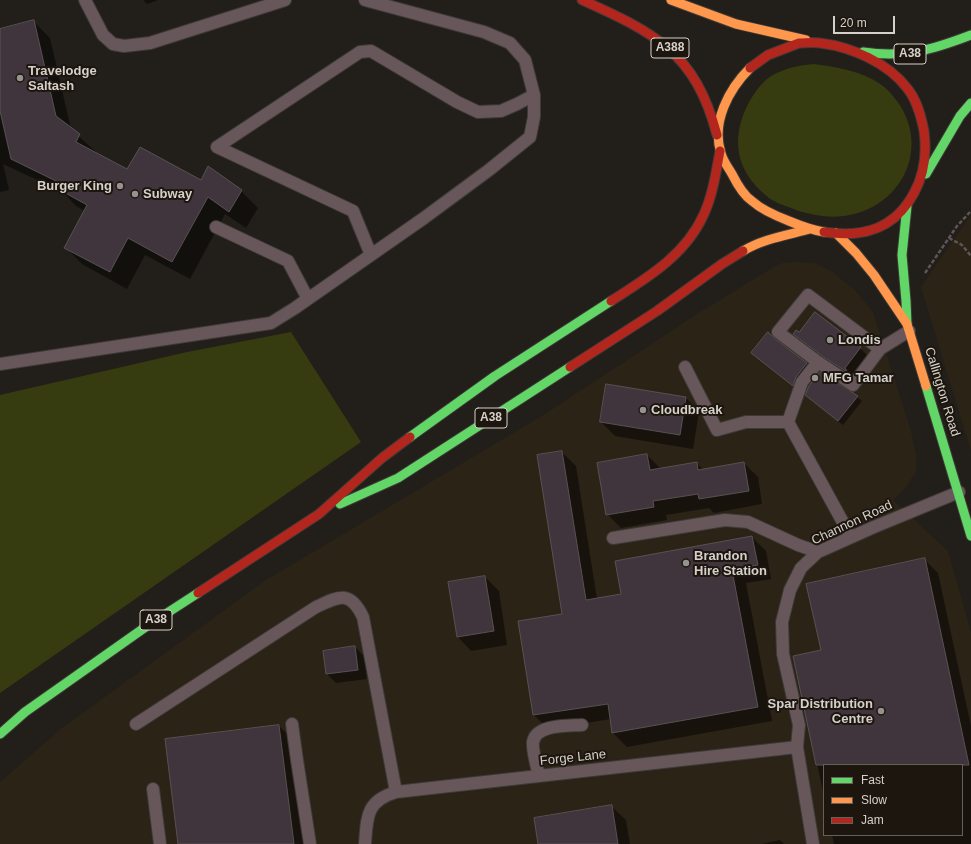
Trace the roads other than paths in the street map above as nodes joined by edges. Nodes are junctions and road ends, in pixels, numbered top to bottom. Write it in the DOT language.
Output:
graph roads {
  1 [pos="85,0"];
  2 [pos="285,0"];
  3 [pos="365,0"];
  4 [pos="582,0"];
  5 [pos="671,0"];
  6 [pos="971,35"];
  7 [pos="821,43"];
  8 [pos="846,49"];
  9 [pos="534,95"];
  10 [pos="971,103"];
  11 [pos="718,136"];
  12 [pos="720,151"];
  13 [pos="920,184"];
  14 [pos="906,206"];
  15 [pos="216,226"];
  16 [pos="810,229"];
  17 [pos="836,233"];
  18 [pos="371,255"];
  19 [pos="308,299"];
  20 [pos="908,328"];
  21 [pos="880,349"];
  22 [pos="818,362"];
  23 [pos="0,364"];
  24 [pos="684,367"];
  25 [pos="788,422"];
  26 [pos="959,492"];
  27 [pos="319,514"];
  28 [pos="971,536"];
  29 [pos="851,537"];
  30 [pos="613,538"];
  31 [pos="818,552"];
  32 [pos="136,724"];
  33 [pos="292,724"];
  34 [pos="582,725"];
  35 [pos="0,734"];
  36 [pos="796,747"];
  37 [pos="539,776"];
  38 [pos="153,789"];
  39 [pos="396,792"];
  40 [pos="160,844"];
  41 [pos="310,844"];
  42 [pos="365,844"];
  43 [pos="813,844"];
  1 -- 2 [label="lane"];
  3 -- 9 [label="lane"];
  4 -- 11 [label="main road, A388"];
  5 -- 7 [label="main road"];
  6 -- 8 [label="main road, A38"];
  7 -- 8 [label="main road"];
  7 -- 11 [label="main road"];
  8 -- 13 [label="main road"];
  9 -- 18 [label="lane"];
  9 -- 18 [label="lane"];
  10 -- 13 [label="main road"];
  11 -- 12 [label="main road"];
  12 -- 16 [label="main road"];
  12 -- 27 [label="main road, A38"];
  13 -- 14 [label="main road"];
  14 -- 17 [label="main road"];
  14 -- 20 [label="main road, Callington Road"];
  15 -- 19 [label="lane"];
  16 -- 17 [label="main road"];
  16 -- 27 [label="main road, A38"];
  17 -- 20 [label="main road, Callington Road"];
  18 -- 19 [label="lane"];
  19 -- 23 [label="lane"];
  20 -- 21 [label="lane"];
  20 -- 26 [label="main road, Callington Road"];
  21 -- 22 [label="lane"];
  21 -- 22 [label="lane"];
  22 -- 25 [label="lane"];
  24 -- 25 [label="lane"];
  25 -- 29 [label="lane"];
  26 -- 28 [label="main road, Callington Road"];
  26 -- 29 [label="lane, Channon Road"];
  27 -- 35 [label="main road, A38"];
  29 -- 31 [label="lane, Channon Road"];
  30 -- 31 [label="lane"];
  31 -- 36 [label="lane, Channon Road"];
  32 -- 39 [label="lane"];
  33 -- 41 [label="lane"];
  34 -- 37 [label="lane"];
  36 -- 37 [label="lane, Forge Lane"];
  36 -- 43 [label="lane, Channon Road"];
  37 -- 39 [label="lane, Forge Lane"];
  38 -- 40 [label="lane"];
  39 -- 42 [label="lane, Forge Lane"];
}
